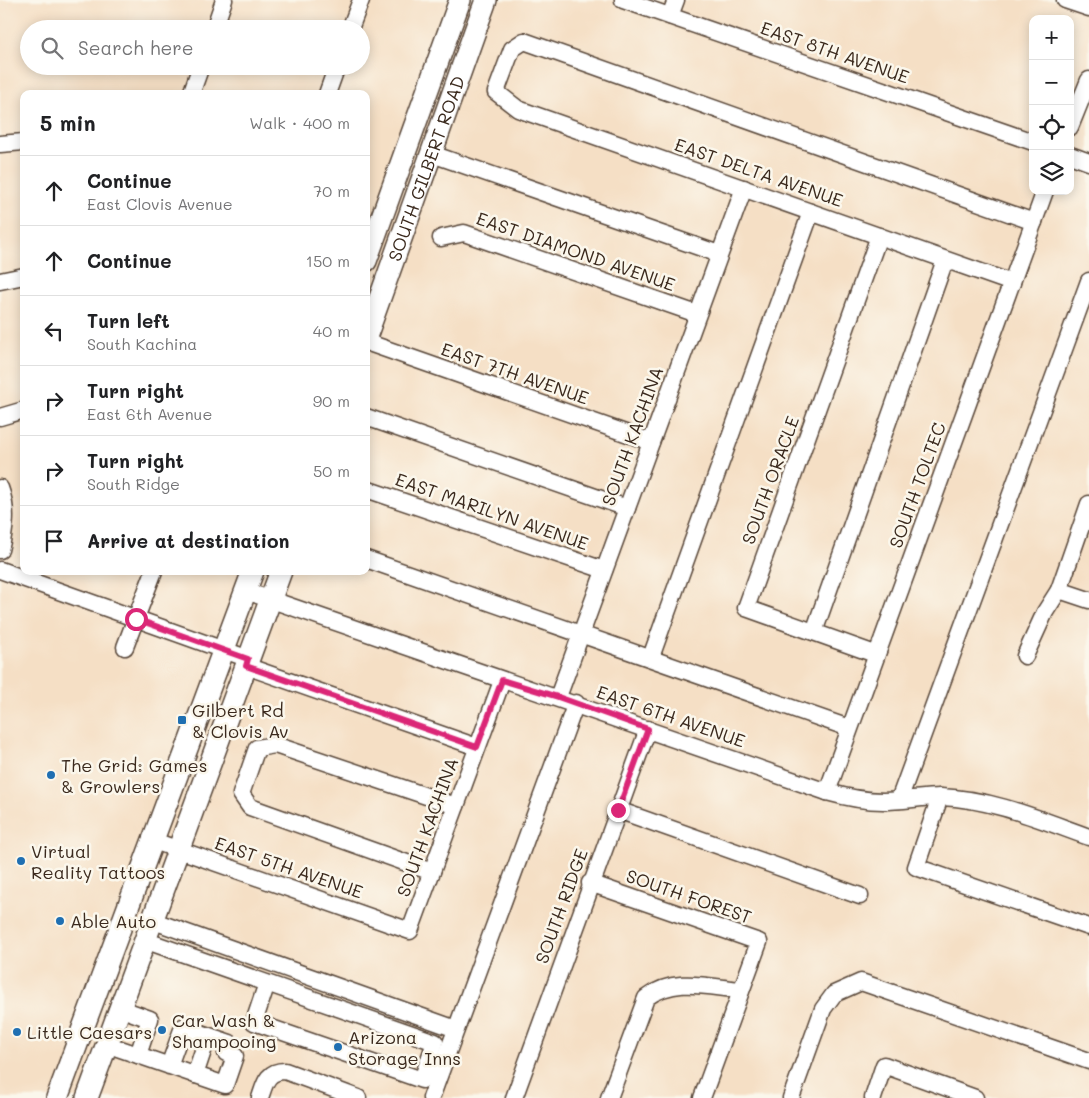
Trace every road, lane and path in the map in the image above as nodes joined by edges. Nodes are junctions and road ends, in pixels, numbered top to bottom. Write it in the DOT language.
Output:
graph roads {
  1 [pos="224,0"];
  2 [pos="361,0"];
  3 [pos="460,0"];
  4 [pos="486,0"];
  5 [pos="623,0"];
  6 [pos="676,0"];
  7 [pos="1065,0"];
  8 [pos="1089,8"];
  9 [pos="670,16"];
  10 [pos="217,20"];
  11 [pos="353,20"];
  12 [pos="197,75"];
  13 [pos="334,75"];
  14 [pos="1089,80"];
  15 [pos="192,90"];
  16 [pos="328,90"];
  17 [pos="1074,117"];
  18 [pos="1029,141"];
  19 [pos="20,142"];
  20 [pos="0,144"];
  21 [pos="432,154"];
  22 [pos="1074,156"];
  23 [pos="1089,162"];
  24 [pos="744,188"];
  25 [pos="1044,195"];
  26 [pos="811,212"];
  27 [pos="1034,222"];
  28 [pos="879,236"];
  29 [pos="441,238"];
  30 [pos="370,251"];
  31 [pos="719,254"];
  32 [pos="945,260"];
  33 [pos="20,277"];
  34 [pos="0,281"];
  35 [pos="1089,281"];
  36 [pos="1012,283"];
  37 [pos="697,314"];
  38 [pos="370,326"];
  39 [pos="370,343"];
  40 [pos="20,411"];
  41 [pos="0,417"];
  42 [pos="370,418"];
  43 [pos="651,442"];
  44 [pos="0,488"];
  45 [pos="370,490"];
  46 [pos="1089,504"];
  47 [pos="627,508"];
  48 [pos="0,550"];
  49 [pos="370,560"];
  50 [pos="0,570"];
  51 [pos="604,570"];
  52 [pos="152,575"];
  53 [pos="279,575"];
  54 [pos="250,581"];
  55 [pos="1060,590"];
  56 [pos="270,599"];
  57 [pos="1089,600"];
  58 [pos="136,619"];
  59 [pos="814,632"];
  60 [pos="581,634"];
  61 [pos="125,647"];
  62 [pos="224,650"];
  63 [pos="876,654"];
  64 [pos="1025,656"];
  65 [pos="651,657"];
  66 [pos="247,662"];
  67 [pos="502,680"];
  68 [pos="558,697"];
  69 [pos="576,703"];
  70 [pos="849,728"];
  71 [pos="648,729"];
  72 [pos="477,747"];
  73 [pos="827,792"];
  74 [pos="940,797"];
  75 [pos="899,800"];
  76 [pos="456,806"];
  77 [pos="618,810"];
  78 [pos="1089,837"];
  79 [pos="154,842"];
  80 [pos="177,849"];
  81 [pos="432,872"];
  82 [pos="590,883"];
  83 [pos="137,884"];
  84 [pos="860,896"];
  85 [pos="1089,927"];
  86 [pos="410,931"];
  87 [pos="145,935"];
  88 [pos="106,966"];
  89 [pos="267,983"];
  90 [pos="741,990"];
  91 [pos="119,1008"];
  92 [pos="456,1029"];
  93 [pos="208,1036"];
  94 [pos="104,1051"];
  95 [pos="138,1055"];
  96 [pos="1089,1061"];
  97 [pos="169,1066"];
  98 [pos="195,1075"];
  99 [pos="57,1098"];
  100 [pos="87,1098"];
  101 [pos="260,1098"];
  102 [pos="358,1098"];
  103 [pos="431,1098"];
  104 [pos="514,1098"];
  105 [pos="609,1098"];
  106 [pos="702,1098"];
  107 [pos="791,1098"];
  108 [pos="873,1098"];
  109 [pos="975,1098"];
  1 -- 10 [label="street"];
  2 -- 11 [label="street"];
  3 -- 30 [label="main road, SOUTH GILBERT ROAD"];
  4 -- 21 [label="main road, SOUTH GILBERT ROAD"];
  5 -- 9 [label="street, EAST 8TH AVENUE"];
  6 -- 9 [label="street"];
  7 -- 8 [label="street"];
  9 -- 18 [label="street, EAST 8TH AVENUE"];
  12 -- 15 [label="street"];
  13 -- 16 [label="street"];
  14 -- 17 [label="street"];
  19 -- 20 [label="street"];
  21 -- 31 [label="street"];
  21 -- 38 [label="main road, SOUTH GILBERT ROAD"];
  22 -- 23 [label="street"];
  24 -- 26 [label="street, EAST DELTA AVENUE"];
  24 -- 27 [label="street, EAST DELTA AVENUE"];
  24 -- 31 [label="street, SOUTH KACHINA"];
  25 -- 27 [label="street, SOUTH TOLTEC"];
  26 -- 28 [label="street, EAST DELTA AVENUE"];
  26 -- 65 [label="street"];
  27 -- 36 [label="street, SOUTH TOLTEC"];
  28 -- 32 [label="street, EAST DELTA AVENUE"];
  28 -- 59 [label="street, SOUTH ORACLE"];
  29 -- 37 [label="street, EAST DIAMOND AVENUE"];
  31 -- 37 [label="street, SOUTH KACHINA"];
  32 -- 36 [label="street, EAST DELTA AVENUE"];
  32 -- 59 [label="street"];
  33 -- 34 [label="street"];
  35 -- 75 [label="street"];
  36 -- 63 [label="street, SOUTH TOLTEC"];
  37 -- 43 [label="street, SOUTH KACHINA"];
  39 -- 43 [label="street, EAST 7TH AVENUE"];
  40 -- 41 [label="street"];
  42 -- 47 [label="street"];
  43 -- 47 [label="street, SOUTH KACHINA"];
  44 -- 48 [label="street"];
  45 -- 51 [label="street, EAST MARILYN AVENUE"];
  46 -- 55 [label="street"];
  47 -- 51 [label="street, SOUTH KACHINA"];
  49 -- 60 [label="street"];
  50 -- 58 [label="street"];
  51 -- 60 [label="street, SOUTH KACHINA"];
  52 -- 58 [label="street"];
  53 -- 56 [label="main road"];
  54 -- 56 [label="street, EAST 6TH AVENUE"];
  54 -- 62 [label="main road"];
  55 -- 57 [label="street"];
  55 -- 64 [label="street"];
  56 -- 66 [label="main road"];
  56 -- 67 [label="street, EAST 6TH AVENUE"];
  58 -- 61 [label="street"];
  58 -- 62 [label="street"];
  59 -- 63 [label="street, SOUTH ORACLE"];
  60 -- 65 [label="street"];
  60 -- 68 [label="street, SOUTH KACHINA"];
  62 -- 66 [label="street"];
  62 -- 79 [label="main road"];
  63 -- 70 [label="street, SOUTH TOLTEC"];
  65 -- 70 [label="street"];
  66 -- 72 [label="street"];
  66 -- 80 [label="main road"];
  67 -- 68 [label="street, EAST 6TH AVENUE"];
  67 -- 72 [label="street, SOUTH KACHINA"];
  68 -- 69 [label="street, EAST 6TH AVENUE"];
  69 -- 71 [label="street, EAST 6TH AVENUE"];
  69 -- 92 [label="street"];
  70 -- 73 [label="street, SOUTH TOLTEC"];
  71 -- 73 [label="street, EAST 6TH AVENUE"];
  71 -- 77 [label="street, SOUTH RIDGE"];
  72 -- 76 [label="street, SOUTH KACHINA"];
  73 -- 75 [label="street, EAST 6TH AVENUE"];
  74 -- 75 [label="street, EAST 6TH AVENUE"];
  74 -- 78 [label="street, EAST 6TH AVENUE"];
  74 -- 85 [label="street"];
  76 -- 81 [label="street, SOUTH KACHINA"];
  76 -- 81 [label="street"];
  77 -- 82 [label="street, SOUTH RIDGE"];
  77 -- 84 [label="street"];
  79 -- 80 [label="street, EAST 5TH AVENUE"];
  79 -- 83 [label="main road"];
  80 -- 86 [label="street, EAST 5TH AVENUE"];
  80 -- 87 [label="main road"];
  81 -- 86 [label="street, SOUTH KACHINA"];
  82 -- 90 [label="street, SOUTH FOREST"];
  82 -- 104 [label="street, SOUTH RIDGE"];
  83 -- 87 [label="main road"];
  83 -- 88 [label="main road"];
  87 -- 89 [label="street"];
  87 -- 91 [label="main road"];
  87 -- 92 [label="street"];
  88 -- 94 [label="main road"];
  88 -- 99 [label="main road"];
  89 -- 89 [label="street"];
  90 -- 105 [label="street"];
  90 -- 106 [label="street, SOUTH FOREST"];
  91 -- 94 [label="main road"];
  91 -- 95 [label="street"];
  92 -- 103 [label="street"];
  93 -- 97 [label="street"];
  93 -- 98 [label="street"];
  93 -- 98 [label="street"];
  94 -- 95 [label="street"];
  94 -- 100 [label="main road"];
  95 -- 97 [label="street"];
  96 -- 107 [label="street"];
  97 -- 98 [label="street"];
  101 -- 102 [label="street"];
  108 -- 109 [label="street"];
}
